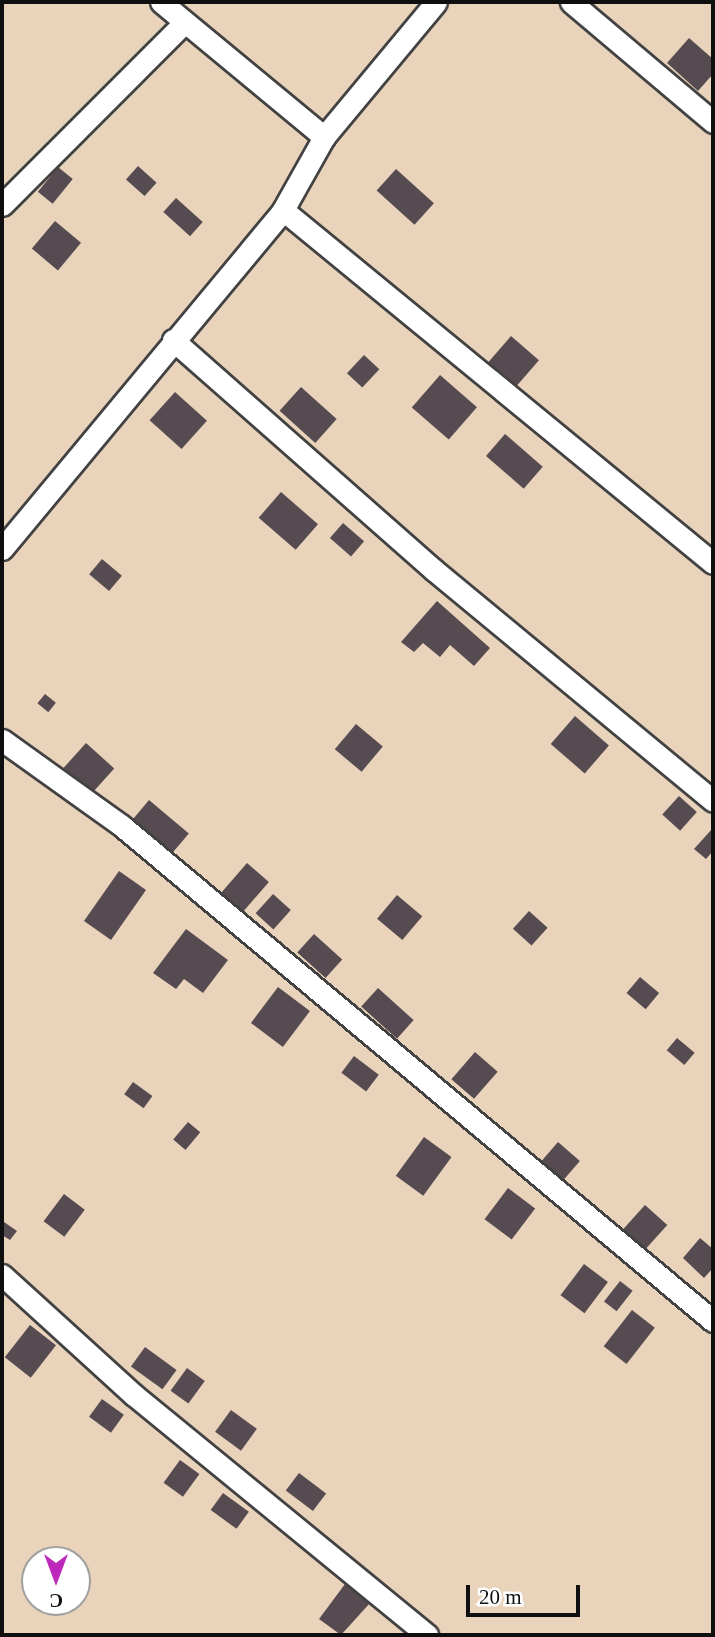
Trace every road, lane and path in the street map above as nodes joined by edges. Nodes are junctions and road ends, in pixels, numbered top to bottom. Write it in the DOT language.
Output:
graph roads {
  1 [pos="161,2"];
  2 [pos="436,2"];
  3 [pos="571,2"];
  4 [pos="182,25"];
  5 [pos="713,122"];
  6 [pos="324,137"];
  7 [pos="2,205"];
  8 [pos="284,210"];
  9 [pos="173,340"];
  10 [pos="2,549"];
  11 [pos="713,563"];
  12 [pos="2,740"];
  13 [pos="713,801"];
  14 [pos="2,1275"];
  15 [pos="713,1321"];
  16 [pos="427,1635"];
  1 -- 4 [label="lane"];
  2 -- 6 [label="lane"];
  3 -- 5 [label="lane"];
  4 -- 6 [label="lane"];
  4 -- 7 [label="lane"];
  6 -- 8 [label="lane"];
  8 -- 9 [label="lane"];
  8 -- 11 [label="lane"];
  9 -- 10 [label="lane"];
  9 -- 13 [label="lane"];
  12 -- 15 [label="lane"];
  14 -- 16 [label="lane"];
}
